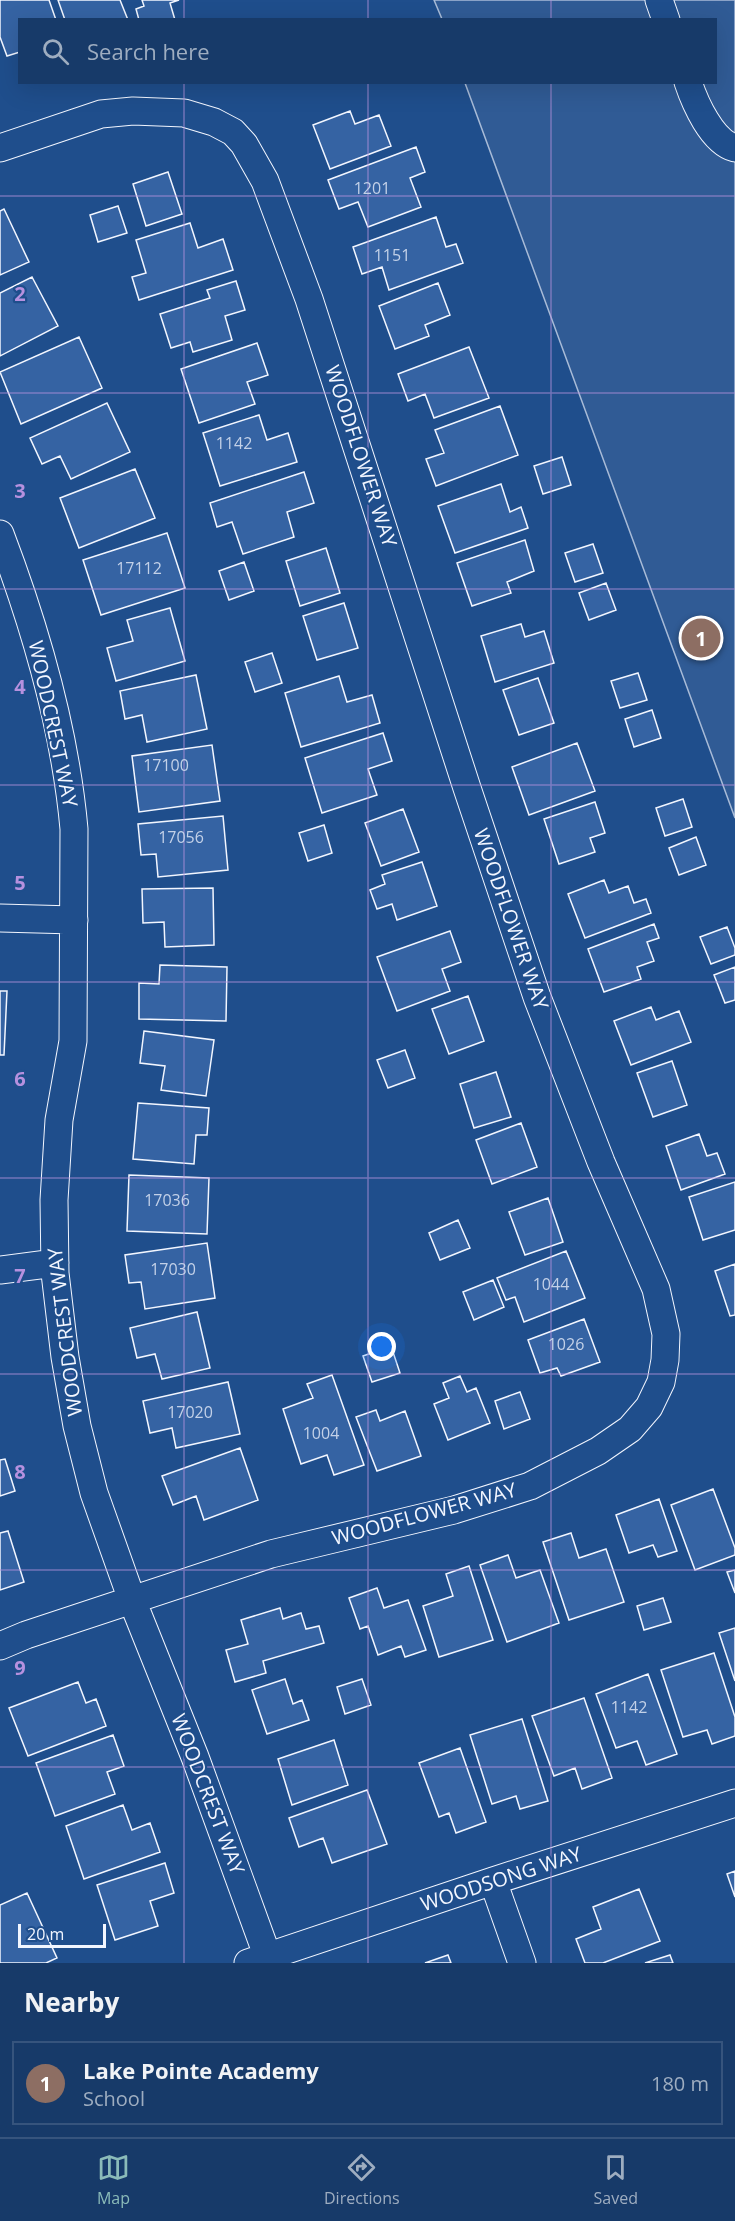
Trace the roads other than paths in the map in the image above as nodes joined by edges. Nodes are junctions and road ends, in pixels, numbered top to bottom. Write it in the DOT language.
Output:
graph roads {
  1 [pos="659,0"];
  2 [pos="665,18"];
  3 [pos="689,84"];
  4 [pos="0,148"];
  5 [pos="735,148"];
  6 [pos="0,534"];
  7 [pos="0,918"];
  8 [pos="74,920"];
  9 [pos="54,1263"];
  10 [pos="0,1270"];
  11 [pos="132,1600"];
  12 [pos="0,1646"];
  13 [pos="735,1803"];
  14 [pos="493,1881"];
  15 [pos="262,1961"];
  16 [pos="522,1963"];
  1 -- 2 [label="street"];
  3 -- 5 [label="street"];
  4 -- 11 [label="street, WOODFLOWER WAY"];
  6 -- 8 [label="street, WOODCREST WAY"];
  7 -- 8 [label="street"];
  8 -- 9 [label="street, WOODCREST WAY"];
  9 -- 10 [label="street"];
  9 -- 11 [label="street, WOODCREST WAY"];
  11 -- 12 [label="street, WOODFLOWER WAY"];
  11 -- 15 [label="street, WOODCREST WAY"];
  13 -- 14 [label="street, WOODSONG WAY"];
  14 -- 15 [label="street, WOODSONG WAY"];
  14 -- 16 [label="street"];
}
